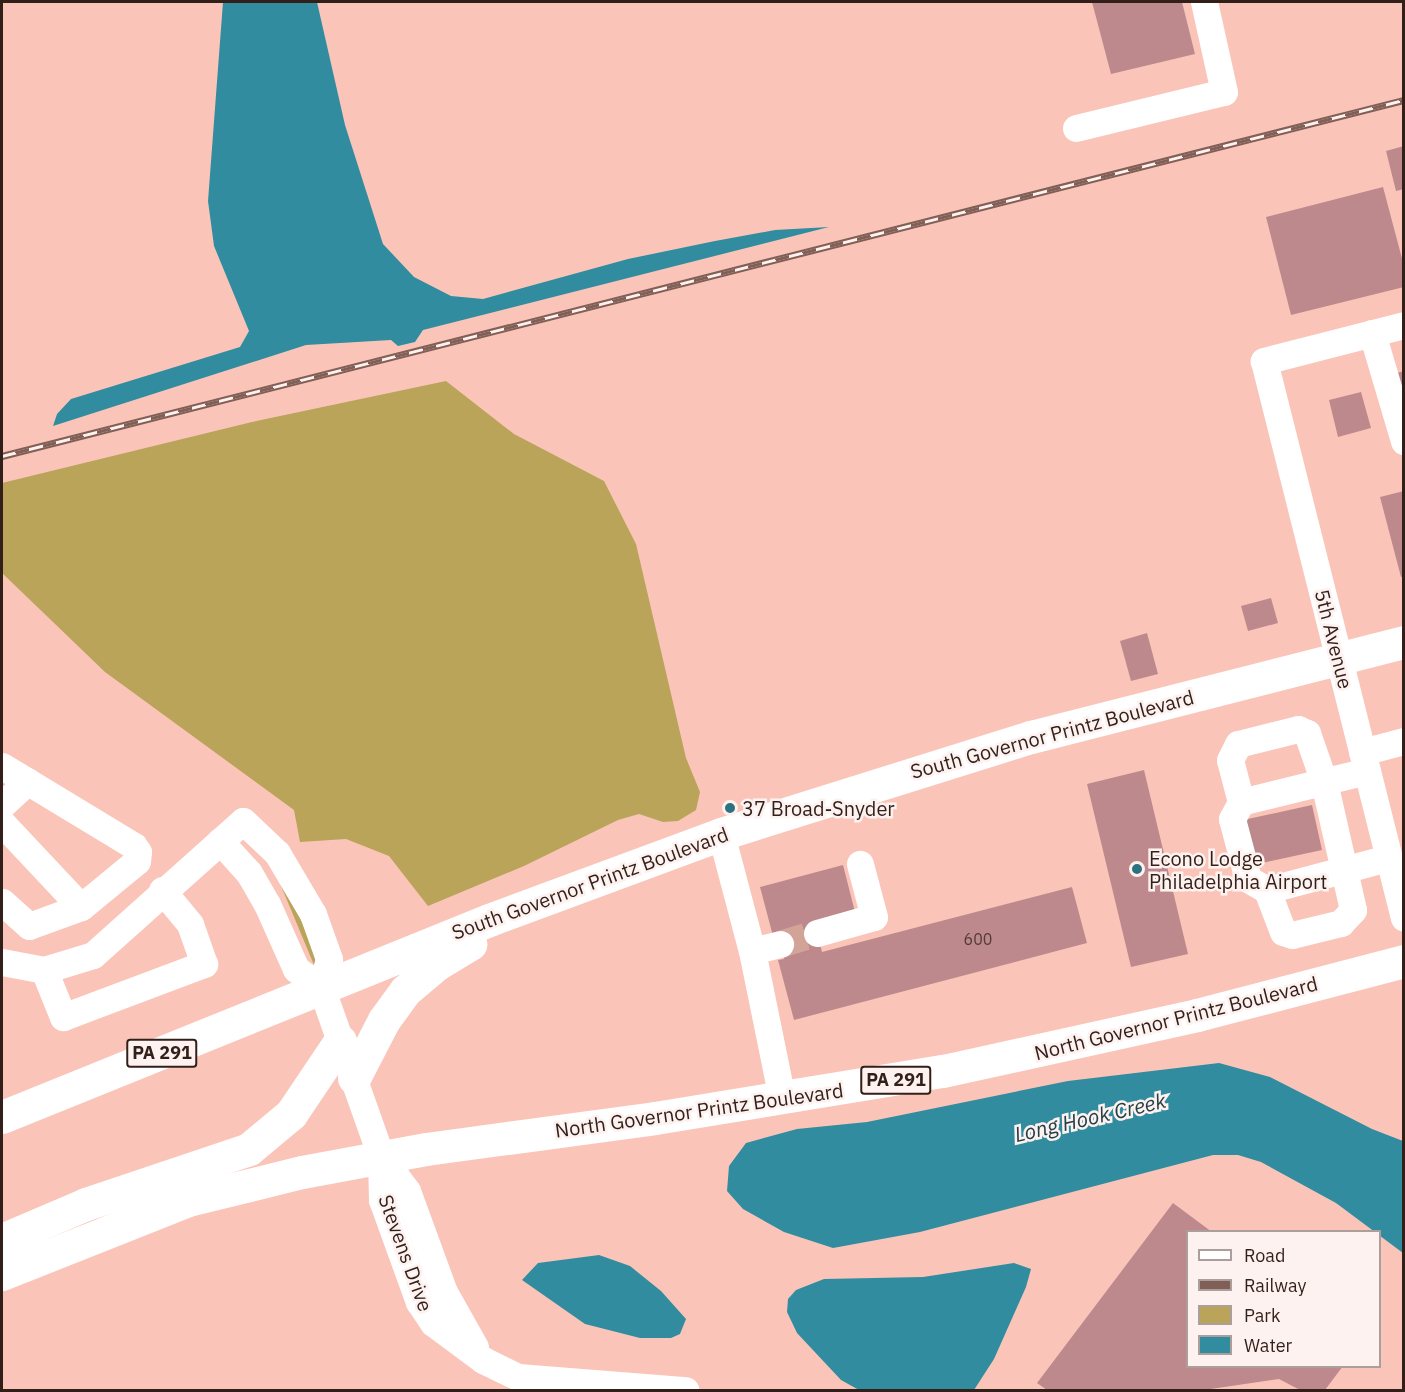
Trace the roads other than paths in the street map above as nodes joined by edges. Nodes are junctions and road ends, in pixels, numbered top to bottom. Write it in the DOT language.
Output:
graph roads {
  1 [pos="1204,2"];
  2 [pos="1076,128"];
  3 [pos="1404,325"];
  4 [pos="1372,333"];
  5 [pos="1404,441"];
  6 [pos="1404,642"];
  7 [pos="1339,659"];
  8 [pos="1404,741"];
  9 [pos="1364,762"];
  10 [pos="2,766"];
  11 [pos="28,781"];
  12 [pos="1324,782"];
  13 [pos="1241,802"];
  14 [pos="2,805"];
  15 [pos="2,823"];
  16 [pos="721,834"];
  17 [pos="220,841"];
  18 [pos="1389,858"];
  19 [pos="860,864"];
  20 [pos="1344,869"];
  21 [pos="162,890"];
  22 [pos="1267,890"];
  23 [pos="546,899"];
  24 [pos="2,902"];
  25 [pos="81,907"];
  26 [pos="1404,918"];
  27 [pos="817,933"];
  28 [pos="780,944"];
  29 [pos="752,951"];
  30 [pos="1404,961"];
  31 [pos="2,962"];
  32 [pos="44,970"];
  33 [pos="321,987"];
  34 [pos="340,1041"];
  35 [pos="354,1078"];
  36 [pos="782,1099"];
  37 [pos="2,1117"];
  38 [pos="381,1156"];
  39 [pos="2,1240"];
  40 [pos="2,1274"];
  41 [pos="572,1387"];
  42 [pos="685,1390"];
  1 -- 2 [label="street"];
  3 -- 4 [label="street"];
  4 -- 5 [label="street"];
  4 -- 7 [label="street, 5th Avenue"];
  6 -- 7 [label="main road, South Governor Printz Boulevard / PA 291"];
  7 -- 9 [label="street, 5th Avenue"];
  7 -- 16 [label="main road, South Governor Printz Boulevard / PA 291"];
  8 -- 9 [label="street"];
  9 -- 12 [label="street"];
  9 -- 18 [label="street, 5th Avenue"];
  10 -- 11 [label="street"];
  11 -- 14 [label="street"];
  11 -- 25 [label="street"];
  12 -- 13 [label="street"];
  12 -- 13 [label="street"];
  12 -- 20 [label="street"];
  13 -- 22 [label="street"];
  15 -- 25 [label="street"];
  16 -- 23 [label="main road, South Governor Printz Boulevard / PA 291"];
  16 -- 29 [label="street"];
  17 -- 21 [label="street"];
  17 -- 33 [label="street"];
  17 -- 33 [label="street"];
  18 -- 20 [label="street"];
  18 -- 26 [label="street, 5th Avenue"];
  19 -- 27 [label="street"];
  20 -- 22 [label="street"];
  20 -- 22 [label="street"];
  21 -- 32 [label="street"];
  21 -- 32 [label="street"];
  23 -- 33 [label="main road, South Governor Printz Boulevard / PA 291"];
  23 -- 35 [label="main road"];
  24 -- 25 [label="street"];
  28 -- 29 [label="street"];
  29 -- 36 [label="street"];
  30 -- 36 [label="main road, North Governor Printz Boulevard / PA 291"];
  31 -- 32 [label="street"];
  33 -- 34 [label="street, Stevens Drive"];
  33 -- 37 [label="main road, South Governor Printz Boulevard / PA 291"];
  34 -- 35 [label="street, Stevens Drive"];
  34 -- 39 [label="main road"];
  35 -- 38 [label="street, Stevens Drive"];
  36 -- 38 [label="main road, North Governor Printz Boulevard / PA 291"];
  38 -- 40 [label="main road, North Governor Printz Boulevard / PA 291"];
  38 -- 41 [label="street, Stevens Drive"];
  41 -- 42 [label="street, Stevens Drive"];
}
